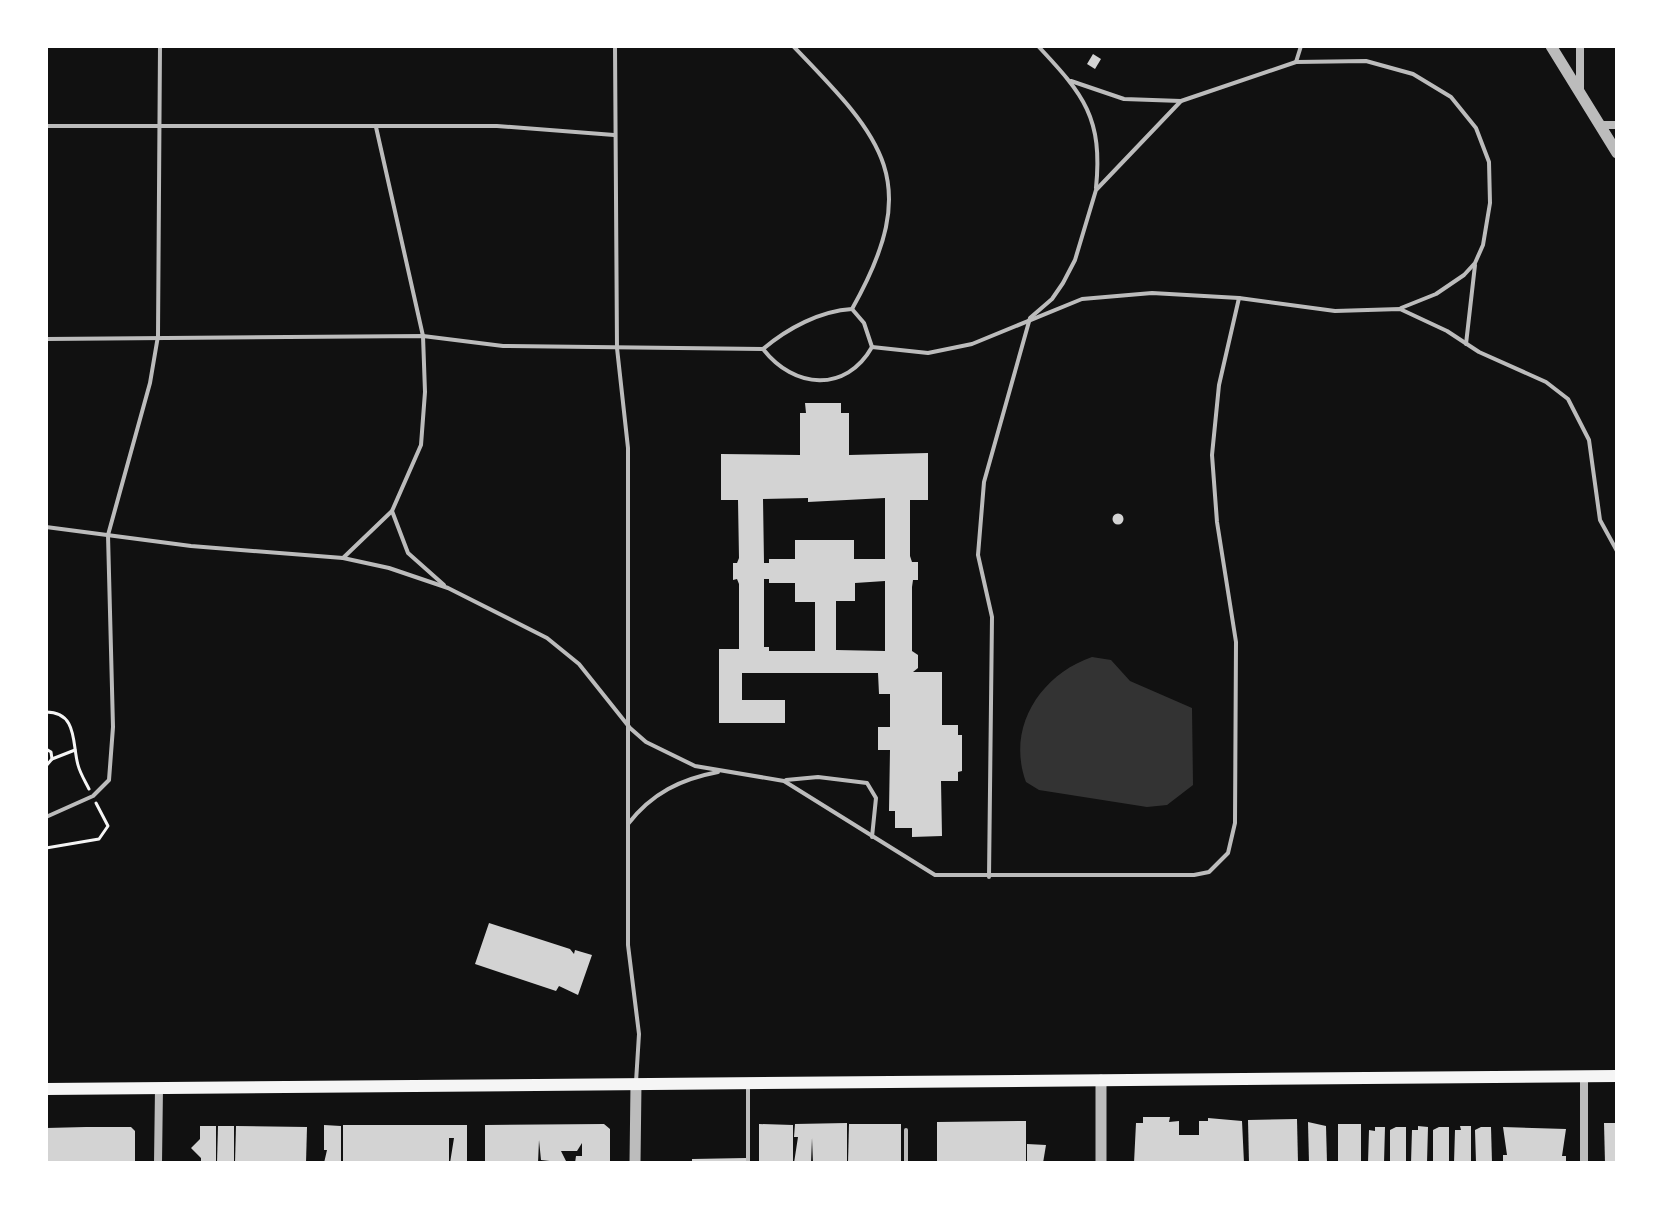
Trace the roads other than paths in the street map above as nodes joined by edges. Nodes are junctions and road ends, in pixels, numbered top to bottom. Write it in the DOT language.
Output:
graph roads {
  1 [pos="160,46"];
  2 [pos="615,46"];
  3 [pos="793,46"];
  4 [pos="1038,46"];
  5 [pos="1301,46"];
  6 [pos="1551,46"];
  7 [pos="1580,46"];
  8 [pos="1296,62"];
  9 [pos="1070,80"];
  10 [pos="1580,91"];
  11 [pos="1181,101"];
  12 [pos="161,125"];
  13 [pos="1600,125"];
  14 [pos="1617,125"];
  15 [pos="46,126"];
  16 [pos="376,127"];
  17 [pos="614,135"];
  18 [pos="1617,153"];
  19 [pos="1096,190"];
  20 [pos="1475,263"];
  21 [pos="1239,298"];
  22 [pos="852,309"];
  23 [pos="1400,309"];
  24 [pos="1030,318"];
  25 [pos="158,336"];
  26 [pos="423,336"];
  27 [pos="46,339"];
  28 [pos="1466,344"];
  29 [pos="872,347"];
  30 [pos="617,348"];
  31 [pos="763,349"];
  32 [pos="392,511"];
  33 [pos="46,527"];
  34 [pos="108,535"];
  35 [pos="1617,551"];
  36 [pos="343,558"];
  37 [pos="448,588"];
  38 [pos="630,728"];
  39 [pos="721,772"];
  40 [pos="784,781"];
  41 [pos="46,817"];
  42 [pos="628,825"];
  43 [pos="871,838"];
  44 [pos="989,877"];
  45 [pos="1584,1076"];
  46 [pos="1617,1076"];
  47 [pos="1101,1080"];
  48 [pos="748,1083"];
  49 [pos="636,1084"];
  50 [pos="159,1088"];
  51 [pos="46,1089"];
  52 [pos="906,1130"];
  53 [pos="158,1163"];
  54 [pos="635,1163"];
  55 [pos="748,1163"];
  56 [pos="906,1163"];
  57 [pos="1101,1163"];
  58 [pos="1584,1163"];
  1 -- 12 [label="lane"];
  2 -- 17 [label="lane"];
  3 -- 22 [label="lane"];
  4 -- 9 [label="lane"];
  5 -- 8 [label="lane"];
  6 -- 10 [label="street"];
  7 -- 10 [label="street"];
  8 -- 11 [label="lane"];
  8 -- 20 [label="lane"];
  9 -- 11 [label="lane"];
  9 -- 19 [label="lane"];
  10 -- 13 [label="street"];
  11 -- 19 [label="lane"];
  12 -- 15 [label="lane"];
  12 -- 16 [label="lane"];
  12 -- 25 [label="lane"];
  13 -- 14 [label="street"];
  13 -- 18 [label="street"];
  16 -- 17 [label="lane"];
  16 -- 26 [label="lane"];
  17 -- 30 [label="lane"];
  19 -- 24 [label="lane"];
  20 -- 23 [label="lane"];
  20 -- 28 [label="lane"];
  21 -- 23 [label="lane"];
  21 -- 24 [label="lane"];
  21 -- 44 [label="lane"];
  22 -- 29 [label="lane"];
  22 -- 31 [label="lane"];
  23 -- 28 [label="lane"];
  24 -- 29 [label="lane"];
  24 -- 44 [label="lane"];
  25 -- 26 [label="lane"];
  25 -- 27 [label="lane"];
  25 -- 34 [label="lane"];
  26 -- 30 [label="lane"];
  26 -- 32 [label="lane"];
  28 -- 35 [label="lane"];
  29 -- 31 [label="lane"];
  30 -- 31 [label="lane"];
  30 -- 38 [label="lane"];
  32 -- 36 [label="lane"];
  32 -- 37 [label="lane"];
  33 -- 34 [label="lane"];
  34 -- 36 [label="lane"];
  34 -- 41 [label="lane"];
  36 -- 37 [label="lane"];
  37 -- 38 [label="lane"];
  38 -- 39 [label="lane"];
  38 -- 42 [label="lane"];
  39 -- 40 [label="lane"];
  39 -- 42 [label="lane"];
  40 -- 43 [label="lane"];
  40 -- 43 [label="lane"];
  42 -- 49 [label="lane"];
  43 -- 44 [label="lane"];
  45 -- 46 [label="main road"];
  45 -- 47 [label="main road"];
  45 -- 58 [label="street"];
  47 -- 48 [label="main road"];
  47 -- 57 [label="street"];
  48 -- 49 [label="main road"];
  48 -- 55 [label="lane"];
  49 -- 50 [label="main road"];
  49 -- 54 [label="street"];
  50 -- 51 [label="main road"];
  50 -- 53 [label="street"];
  52 -- 56 [label="lane"];
}
